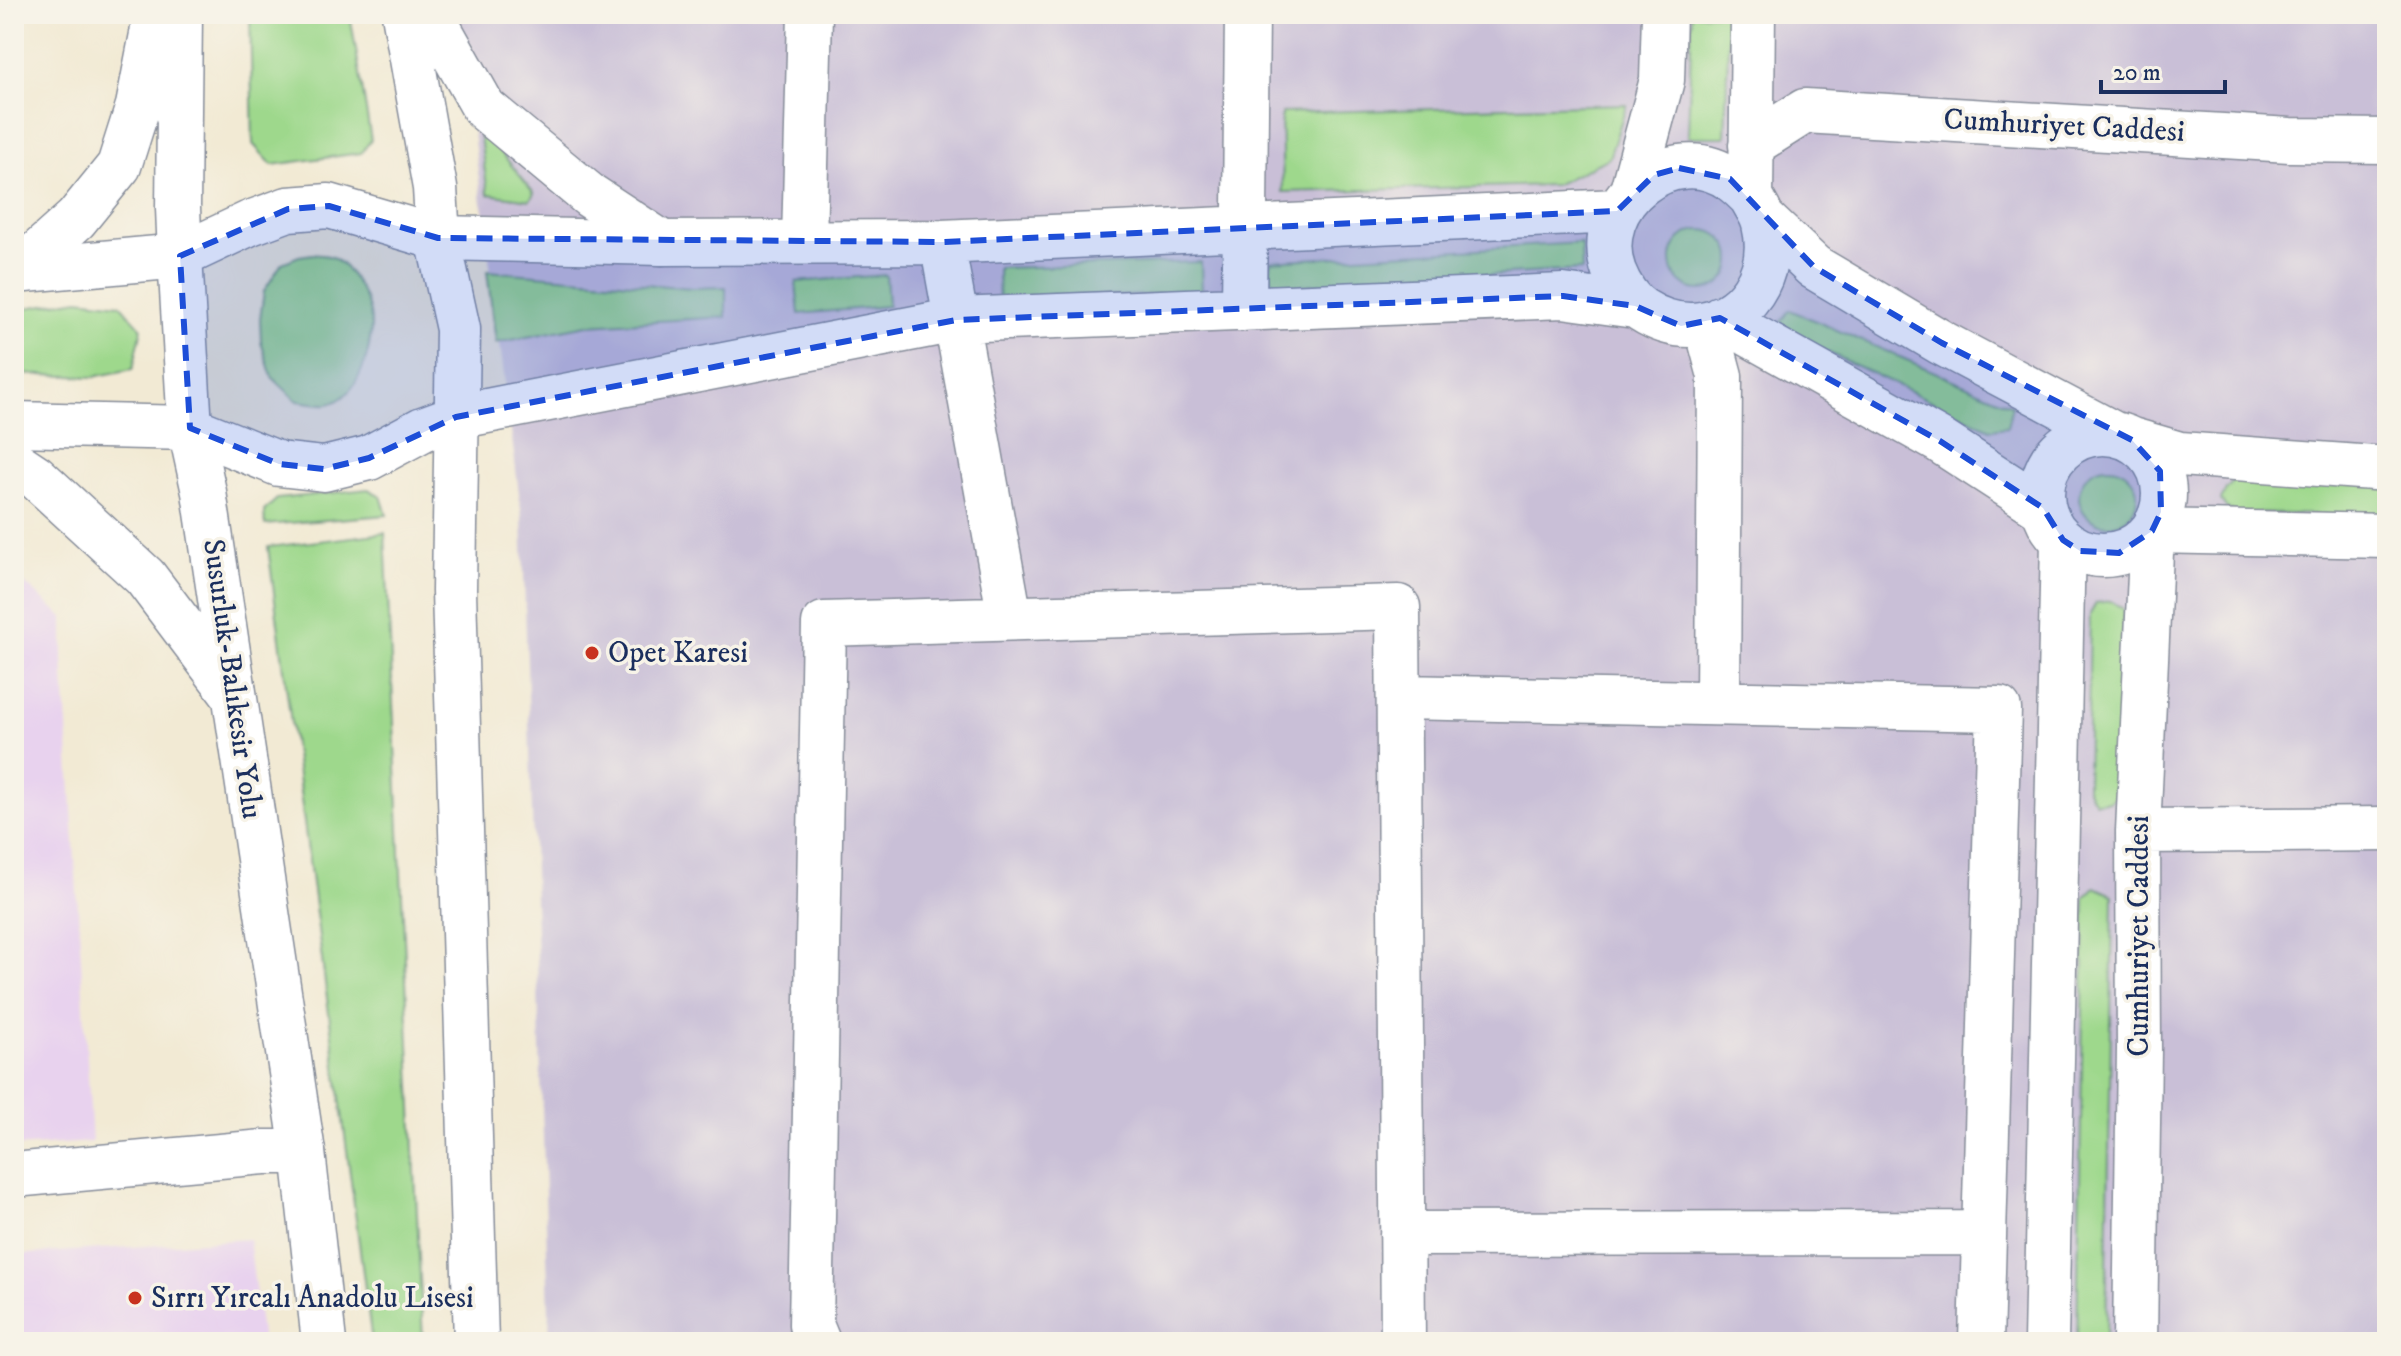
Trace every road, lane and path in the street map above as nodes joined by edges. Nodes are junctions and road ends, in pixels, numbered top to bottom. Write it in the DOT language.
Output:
graph roads {
  1 [pos="156,14"];
  2 [pos="180,14"];
  3 [pos="404,14"];
  4 [pos="431,14"];
  5 [pos="810,14"];
  6 [pos="1247,14"];
  7 [pos="1664,14"];
  8 [pos="1753,14"];
  9 [pos="2387,141"];
  10 [pos="1751,145"];
  11 [pos="1624,201"];
  12 [pos="1757,208"];
  13 [pos="1245,229"];
  14 [pos="438,238"];
  15 [pos="804,241"];
  16 [pos="942,242"];
  17 [pos="662,243"];
  18 [pos="180,256"];
  19 [pos="16,271"];
  20 [pos="1635,306"];
  21 [pos="1244,309"];
  22 [pos="956,320"];
  23 [pos="1713,321"];
  24 [pos="456,417"];
  25 [pos="14,424"];
  26 [pos="190,428"];
  27 [pos="2122,436"];
  28 [pos="14,462"];
  29 [pos="2387,469"];
  30 [pos="2053,524"];
  31 [pos="2152,531"];
  32 [pos="2387,536"];
  33 [pos="1010,618"];
  34 [pos="234,695"];
  35 [pos="1400,697"];
  36 [pos="1718,703"];
  37 [pos="2387,829"];
  38 [pos="2138,831"];
  39 [pos="303,1152"];
  40 [pos="14,1175"];
  41 [pos="1984,1233"];
  42 [pos="1402,1234"];
  43 [pos="324,1342"];
  44 [pos="476,1342"];
  45 [pos="818,1342"];
  46 [pos="1403,1342"];
  47 [pos="1981,1342"];
  48 [pos="2046,1342"];
  49 [pos="2135,1342"];
  1 -- 19 [label="main road"];
  2 -- 18 [label="main road, Susurluk-Balıkesir Yolu"];
  3 -- 14 [label="main road"];
  4 -- 17 [label="main road"];
  5 -- 15 [label="main road"];
  6 -- 13 [label="main road"];
  7 -- 11 [label="main road"];
  8 -- 10 [label="main road"];
  9 -- 10 [label="main road, Cumhuriyet Caddesi"];
  10 -- 12 [label="main road"];
  11 -- 12 [label="main road"];
  11 -- 13 [label="main road"];
  11 -- 20 [label="main road"];
  12 -- 23 [label="main road"];
  12 -- 27 [label="main road"];
  13 -- 16 [label="main road"];
  13 -- 21 [label="main road"];
  14 -- 17 [label="main road"];
  14 -- 18 [label="main road"];
  14 -- 24 [label="main road"];
  15 -- 16 [label="main road"];
  15 -- 17 [label="main road"];
  16 -- 22 [label="main road"];
  18 -- 19 [label="main road"];
  18 -- 26 [label="main road, Susurluk-Balıkesir Yolu"];
  20 -- 21 [label="main road"];
  20 -- 23 [label="main road"];
  21 -- 22 [label="main road"];
  22 -- 24 [label="main road"];
  22 -- 33 [label="main road"];
  23 -- 30 [label="main road"];
  23 -- 36 [label="main road"];
  24 -- 26 [label="main road"];
  24 -- 44 [label="main road"];
  25 -- 26 [label="main road"];
  26 -- 34 [label="main road, Susurluk-Balıkesir Yolu"];
  27 -- 29 [label="main road"];
  27 -- 30 [label="main road"];
  27 -- 31 [label="main road"];
  28 -- 34 [label="main road"];
  30 -- 31 [label="main road"];
  30 -- 48 [label="main road"];
  31 -- 32 [label="main road"];
  31 -- 38 [label="main road, Cumhuriyet Caddesi"];
  33 -- 35 [label="main road"];
  33 -- 45 [label="main road"];
  34 -- 39 [label="main road, Susurluk-Balıkesir Yolu"];
  35 -- 36 [label="main road"];
  35 -- 42 [label="main road"];
  36 -- 41 [label="main road"];
  37 -- 38 [label="main road"];
  38 -- 49 [label="main road, Cumhuriyet Caddesi"];
  39 -- 40 [label="main road"];
  39 -- 43 [label="main road, Susurluk-Balıkesir Yolu"];
  41 -- 42 [label="main road"];
  41 -- 47 [label="main road"];
  42 -- 46 [label="main road"];
}
